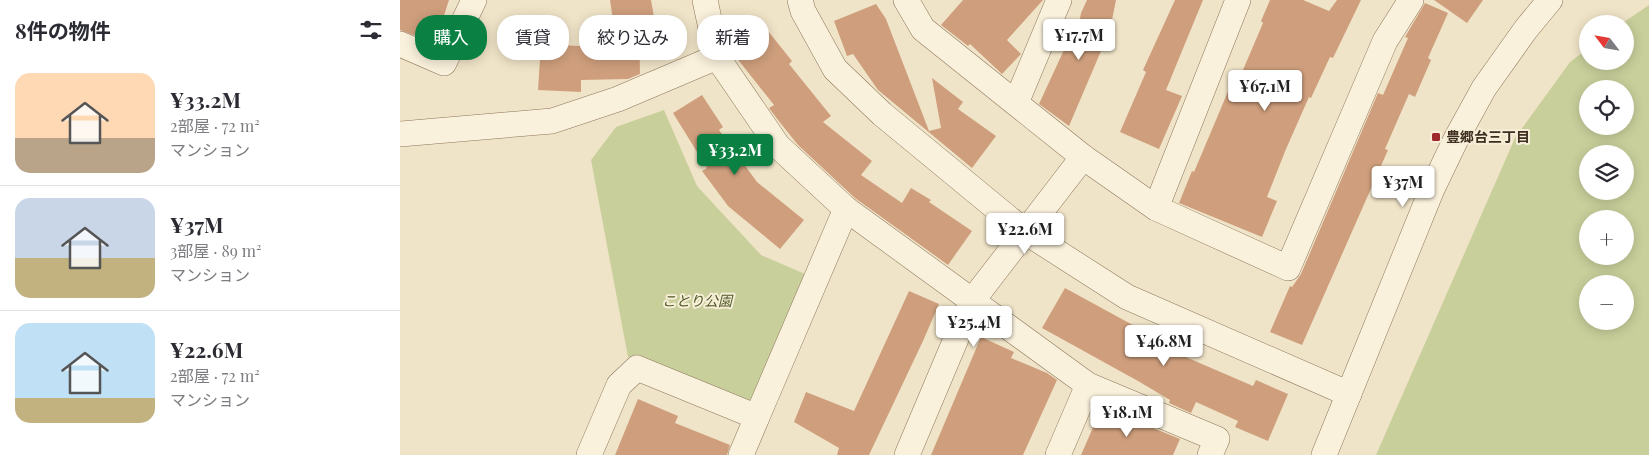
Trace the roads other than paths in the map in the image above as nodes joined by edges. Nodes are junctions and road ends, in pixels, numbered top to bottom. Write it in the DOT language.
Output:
graph roads {
  1 [pos="474,0"];
  2 [pos="705,0"];
  3 [pos="800,0"];
  4 [pos="906,0"];
  5 [pos="1060,0"];
  6 [pos="1238,0"];
  7 [pos="1411,0"];
  8 [pos="1550,0"];
  9 [pos="708,15"];
  10 [pos="400,44"];
  11 [pos="710,60"];
  12 [pos="719,60"];
  13 [pos="1016,103"];
  14 [pos="400,134"];
  15 [pos="1083,157"];
  16 [pos="1156,208"];
  17 [pos="846,209"];
  18 [pos="1024,231"];
  19 [pos="972,301"];
  20 [pos="1088,385"];
  21 [pos="1349,394"];
  22 [pos="757,417"];
  23 [pos="589,455"];
  24 [pos="741,455"];
  25 [pos="907,455"];
  26 [pos="1058,455"];
  27 [pos="1210,455"];
  28 [pos="1324,455"];
  1 -- 10 [label="street"];
  2 -- 9 [label="street"];
  3 -- 18 [label="street"];
  4 -- 13 [label="street"];
  5 -- 13 [label="street"];
  6 -- 16 [label="street"];
  7 -- 16 [label="street"];
  8 -- 21 [label="street"];
  11 -- 14 [label="street"];
  12 -- 17 [label="street"];
  13 -- 15 [label="street"];
  15 -- 16 [label="street"];
  15 -- 18 [label="street"];
  17 -- 19 [label="street"];
  17 -- 22 [label="street"];
  18 -- 19 [label="street"];
  18 -- 21 [label="street"];
  19 -- 20 [label="street"];
  19 -- 25 [label="street"];
  20 -- 26 [label="street"];
  20 -- 27 [label="street"];
  21 -- 28 [label="street"];
  22 -- 23 [label="street"];
  22 -- 24 [label="street"];
}
